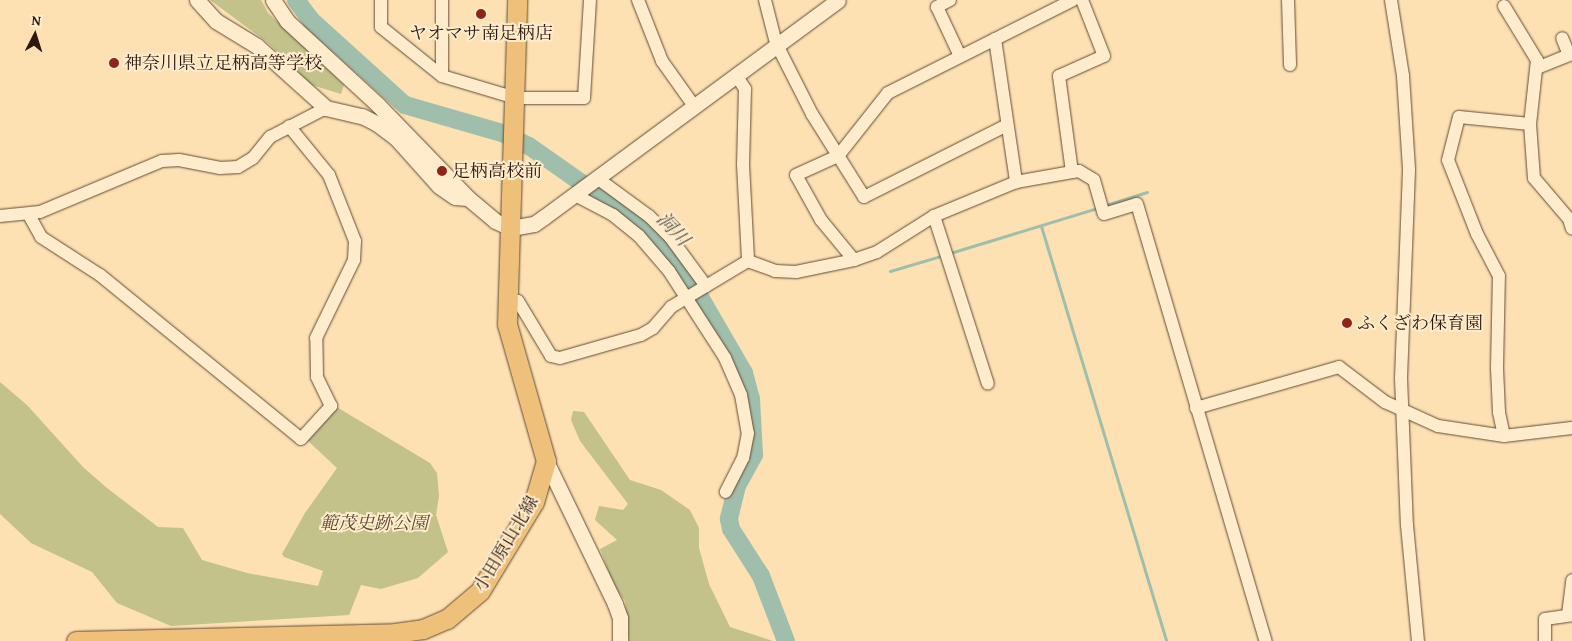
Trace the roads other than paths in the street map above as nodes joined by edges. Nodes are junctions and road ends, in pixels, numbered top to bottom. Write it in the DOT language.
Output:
graph roads {
  1 [pos="197,0"];
  2 [pos="273,0"];
  3 [pos="381,0"];
  4 [pos="442,0"];
  5 [pos="517,0"];
  6 [pos="590,0"];
  7 [pos="638,0"];
  8 [pos="765,0"];
  9 [pos="838,0"];
  10 [pos="950,0"];
  11 [pos="1073,0"];
  12 [pos="1082,0"];
  13 [pos="1288,0"];
  14 [pos="1391,0"];
  15 [pos="1504,6"];
  16 [pos="995,38"];
  17 [pos="1562,38"];
  18 [pos="776,43"];
  19 [pos="960,56"];
  20 [pos="1290,65"];
  21 [pos="1537,68"];
  22 [pos="736,74"];
  23 [pos="442,76"];
  24 [pos="516,100"];
  25 [pos="694,106"];
  26 [pos="326,108"];
  27 [pos="1530,124"];
  28 [pos="1007,125"];
  29 [pos="289,126"];
  30 [pos="838,156"];
  31 [pos="1072,172"];
  32 [pos="596,178"];
  33 [pos="1016,182"];
  34 [pos="575,194"];
  35 [pos="468,198"];
  36 [pos="29,215"];
  37 [pos="0,216"];
  38 [pos="934,216"];
  39 [pos="511,228"];
  40 [pos="1572,229"];
  41 [pos="854,260"];
  42 [pos="748,261"];
  43 [pos="706,286"];
  44 [pos="688,297"];
  45 [pos="506,303"];
  46 [pos="988,384"];
  47 [pos="1196,408"];
  48 [pos="1402,411"];
  49 [pos="1572,428"];
  50 [pos="1504,436"];
  51 [pos="546,461"];
  52 [pos="726,492"];
  53 [pos="1572,580"];
  54 [pos="1570,615"];
  55 [pos="215,639"];
  56 [pos="76,641"];
  57 [pos="620,641"];
  58 [pos="1266,641"];
  59 [pos="1418,641"];
  60 [pos="1545,641"];
  1 -- 26 [label="street"];
  2 -- 35 [label="street"];
  3 -- 23 [label="street"];
  4 -- 23 [label="street"];
  5 -- 24 [label="main road, 小田原山北線"];
  6 -- 24 [label="street"];
  7 -- 25 [label="street"];
  8 -- 18 [label="street"];
  9 -- 18 [label="street"];
  10 -- 19 [label="street"];
  11 -- 16 [label="street"];
  12 -- 31 [label="street"];
  13 -- 20 [label="street"];
  14 -- 48 [label="street"];
  15 -- 21 [label="street"];
  16 -- 19 [label="street"];
  16 -- 28 [label="street"];
  17 -- 21 [label="street"];
  18 -- 22 [label="street"];
  18 -- 30 [label="street"];
  19 -- 30 [label="street"];
  21 -- 27 [label="street"];
  22 -- 25 [label="street"];
  22 -- 42 [label="street"];
  23 -- 24 [label="street"];
  24 -- 39 [label="main road, 小田原山北線"];
  25 -- 32 [label="street"];
  26 -- 29 [label="street"];
  26 -- 35 [label="street"];
  27 -- 40 [label="street"];
  27 -- 50 [label="street"];
  28 -- 30 [label="street"];
  28 -- 33 [label="street"];
  29 -- 36 [label="street"];
  29 -- 36 [label="street"];
  30 -- 41 [label="street"];
  31 -- 33 [label="street"];
  31 -- 47 [label="street"];
  32 -- 34 [label="street"];
  32 -- 43 [label="street"];
  33 -- 38 [label="street"];
  34 -- 39 [label="street"];
  34 -- 44 [label="street"];
  35 -- 39 [label="street"];
  36 -- 37 [label="street"];
  38 -- 41 [label="street"];
  38 -- 46 [label="street"];
  39 -- 45 [label="main road, 小田原山北線"];
  41 -- 42 [label="street"];
  42 -- 43 [label="street"];
  43 -- 44 [label="street"];
  44 -- 45 [label="street"];
  44 -- 52 [label="street"];
  45 -- 51 [label="main road, 小田原山北線"];
  47 -- 48 [label="street"];
  47 -- 58 [label="street"];
  48 -- 50 [label="street"];
  48 -- 59 [label="street"];
  49 -- 50 [label="street"];
  51 -- 55 [label="main road, 小田原山北線"];
  51 -- 57 [label="street"];
  53 -- 54 [label="street"];
  54 -- 60 [label="street"];
  55 -- 56 [label="main road, 小田原山北線"];
}
